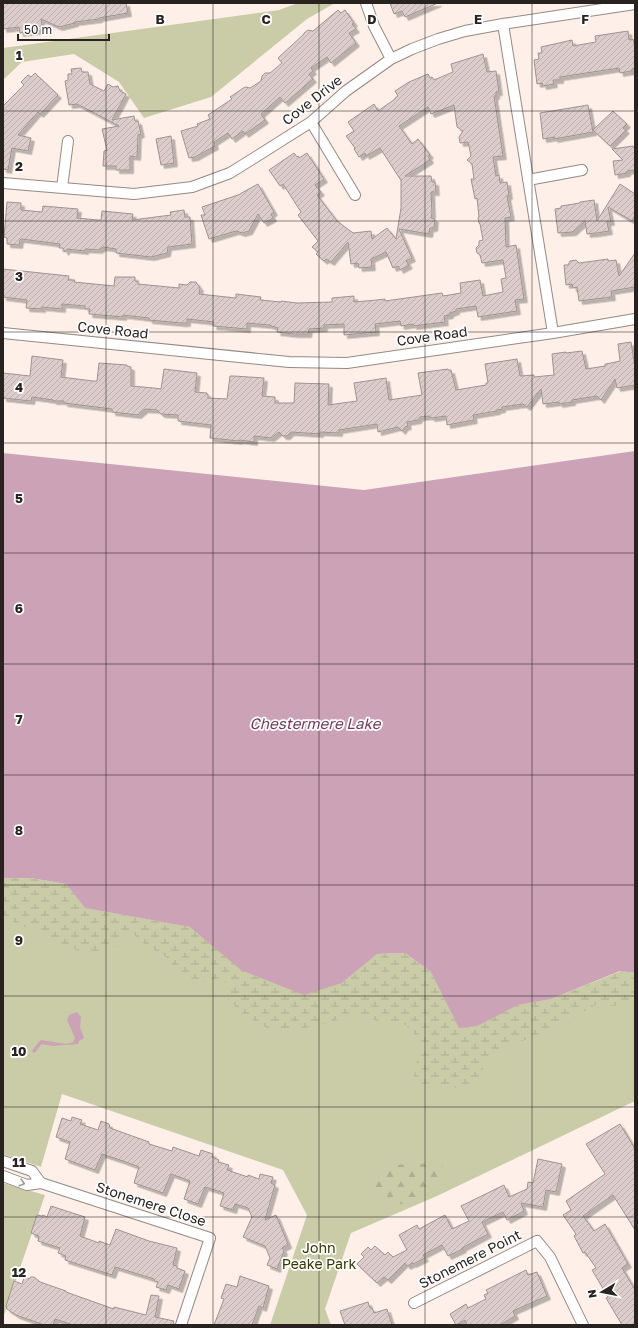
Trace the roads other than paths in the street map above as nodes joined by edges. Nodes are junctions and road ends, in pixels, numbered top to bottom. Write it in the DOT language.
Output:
graph roads {
  1 [pos="366,3"];
  2 [pos="635,4"];
  3 [pos="503,24"];
  4 [pos="391,59"];
  5 [pos="311,122"];
  6 [pos="68,141"];
  7 [pos="582,170"];
  8 [pos="528,180"];
  9 [pos="3,182"];
  10 [pos="62,188"];
  11 [pos="355,195"];
  12 [pos="635,319"];
  13 [pos="3,332"];
  14 [pos="553,333"];
  15 [pos="3,1161"];
  16 [pos="3,1176"];
  17 [pos="41,1183"];
  18 [pos="414,1303"];
  19 [pos="181,1325"];
  20 [pos="583,1325"];
  1 -- 4 [label="street"];
  2 -- 3 [label="street, Cove Drive"];
  3 -- 4 [label="street, Cove Drive"];
  3 -- 8 [label="street"];
  4 -- 5 [label="street, Cove Drive"];
  5 -- 10 [label="street, Cove Drive"];
  5 -- 11 [label="street"];
  6 -- 10 [label="street"];
  7 -- 8 [label="street"];
  8 -- 14 [label="street"];
  9 -- 10 [label="street, Cove Drive"];
  12 -- 14 [label="street, Cove Road"];
  13 -- 14 [label="street, Cove Road"];
  15 -- 17 [label="street, Stonemere Close"];
  16 -- 17 [label="street, Stonemere Close, one-way"];
  17 -- 19 [label="street, Stonemere Close"];
  18 -- 20 [label="street, Stonemere Point"];
}
